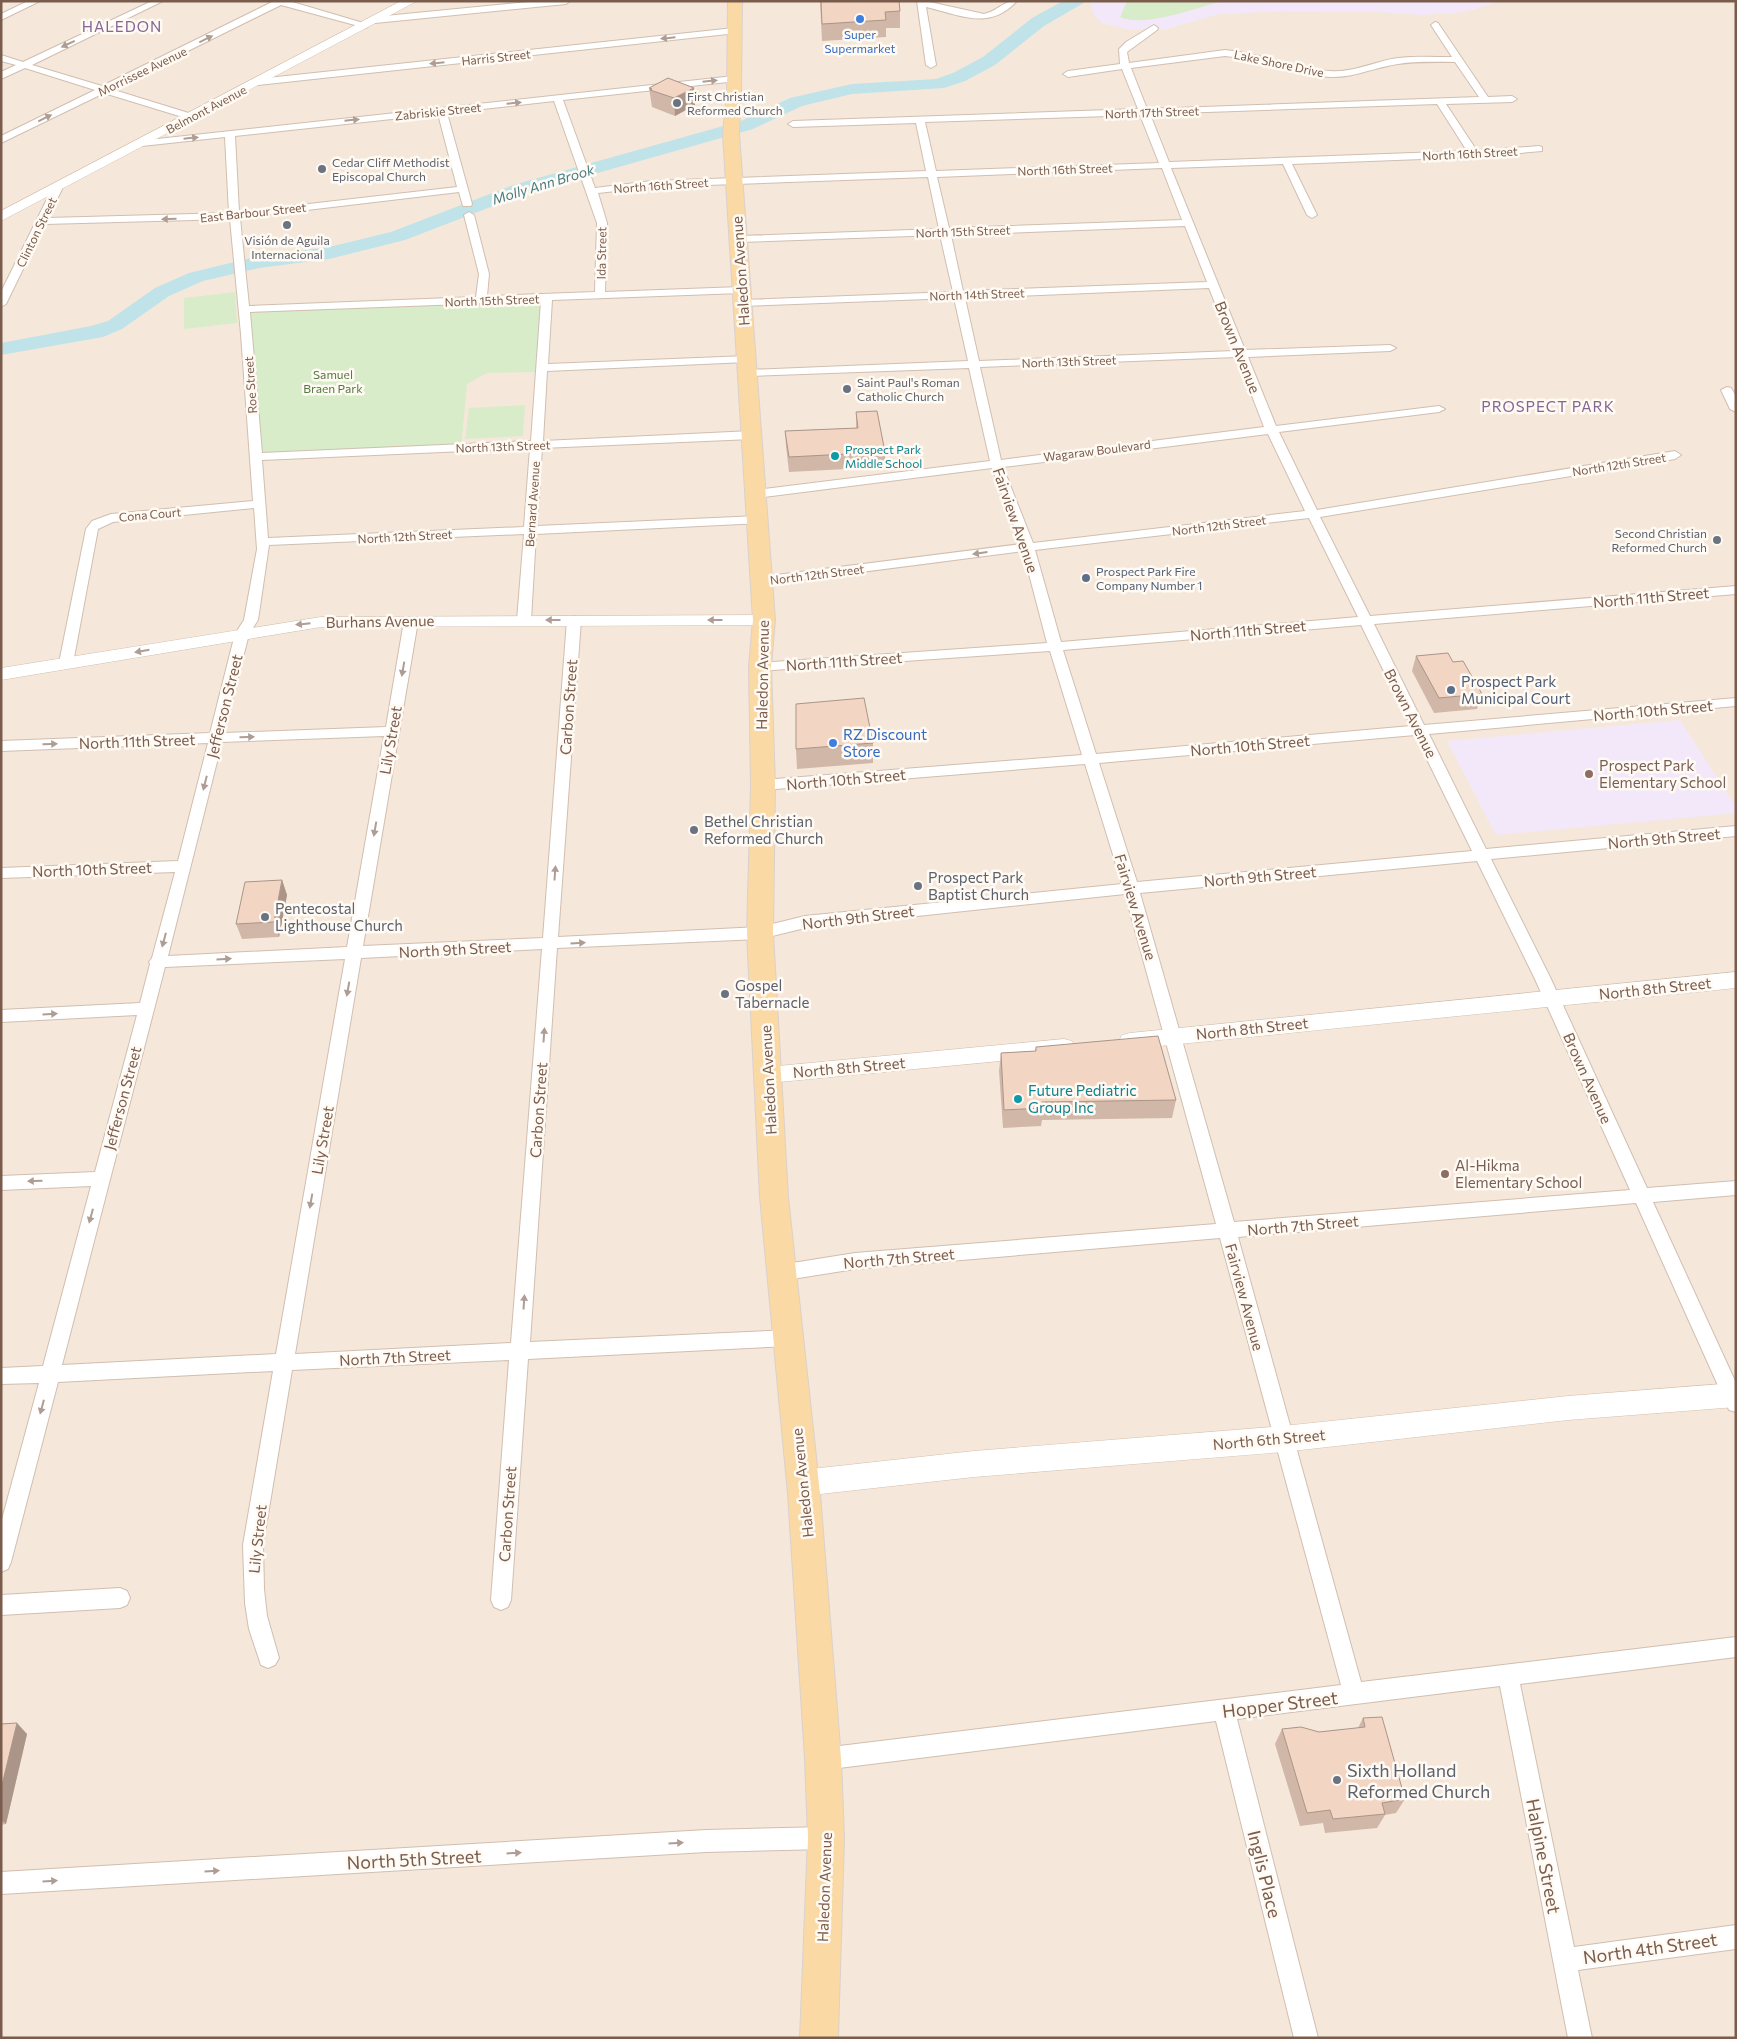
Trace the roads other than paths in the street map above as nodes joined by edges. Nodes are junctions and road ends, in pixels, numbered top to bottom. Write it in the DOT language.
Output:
graph roads {
  1 [pos="36,1"];
  2 [pos="159,1"];
  3 [pos="411,1"];
  4 [pos="566,1"];
  5 [pos="735,1"];
  6 [pos="1013,1"];
  7 [pos="281,2"];
  8 [pos="920,2"];
  9 [pos="1,16"];
  10 [pos="370,23"];
  11 [pos="1435,25"];
  12 [pos="1154,28"];
  13 [pos="734,31"];
  14 [pos="1,58"];
  15 [pos="1458,59"];
  16 [pos="24,65"];
  17 [pos="931,65"];
  18 [pos="1125,66"];
  19 [pos="1068,74"];
  20 [pos="1,76"];
  21 [pos="734,79"];
  22 [pos="258,82"];
  23 [pos="103,90"];
  24 [pos="558,98"];
  25 [pos="1512,99"];
  26 [pos="1485,100"];
  27 [pos="1441,103"];
  28 [pos="442,110"];
  29 [pos="1144,112"];
  30 [pos="192,117"];
  31 [pos="920,120"];
  32 [pos="793,124"];
  33 [pos="230,133"];
  34 [pos="1,140"];
  35 [pos="142,143"];
  36 [pos="1539,149"];
  37 [pos="1474,154"];
  38 [pos="1286,161"];
  39 [pos="1165,166"];
  40 [pos="932,173"];
  41 [pos="734,180"];
  42 [pos="58,187"];
  43 [pos="463,189"];
  44 [pos="592,191"];
  45 [pos="235,215"];
  46 [pos="1312,215"];
  47 [pos="1,217"];
  48 [pos="41,221"];
  49 [pos="1188,222"];
  50 [pos="945,232"];
  51 [pos="739,239"];
  52 [pos="238,255"];
  53 [pos="1213,285"];
  54 [pos="959,295"];
  55 [pos="600,296"];
  56 [pos="742,297"];
  57 [pos="548,298"];
  58 [pos="481,300"];
  59 [pos="1,304"];
  60 [pos="244,309"];
  61 [pos="1390,348"];
  62 [pos="1240,354"];
  63 [pos="974,364"];
  64 [pos="747,366"];
  65 [pos="542,368"];
  66 [pos="1727,390"];
  67 [pos="1439,409"];
  68 [pos="1736,409"];
  69 [pos="1271,429"];
  70 [pos="752,435"];
  71 [pos="536,445"];
  72 [pos="1675,455"];
  73 [pos="255,457"];
  74 [pos="996,463"];
  75 [pos="756,494"];
  76 [pos="259,504"];
  77 [pos="1313,514"];
  78 [pos="758,520"];
  79 [pos="530,530"];
  80 [pos="262,542"];
  81 [pos="1028,547"];
  82 [pos="761,581"];
  83 [pos="1736,590"];
  84 [pos="524,620"];
  85 [pos="574,620"];
  86 [pos="764,620"];
  87 [pos="411,621"];
  88 [pos="1365,621"];
  89 [pos="242,634"];
  90 [pos="1055,646"];
  91 [pos="66,663"];
  92 [pos="760,667"];
  93 [pos="1,674"];
  94 [pos="1736,702"];
  95 [pos="1420,730"];
  96 [pos="392,731"];
  97 [pos="216,738"];
  98 [pos="1,746"];
  99 [pos="1090,759"];
  100 [pos="763,785"];
  101 [pos="1736,831"];
  102 [pos="1483,855"];
  103 [pos="184,866"];
  104 [pos="1,873"];
  105 [pos="1131,888"];
  106 [pos="760,933"];
  107 [pos="550,945"];
  108 [pos="354,954"];
  109 [pos="157,962"];
  110 [pos="1736,980"];
  111 [pos="1552,998"];
  112 [pos="145,1009"];
  113 [pos="1,1016"];
  114 [pos="1174,1036"];
  115 [pos="1115,1042"];
  116 [pos="1085,1045"];
  117 [pos="768,1075"];
  118 [pos="101,1179"];
  119 [pos="1,1183"];
  120 [pos="1736,1188"];
  121 [pos="1640,1196"];
  122 [pos="1227,1231"];
  123 [pos="780,1272"];
  124 [pos="789,1338"];
  125 [pos="520,1351"];
  126 [pos="285,1362"];
  127 [pos="50,1374"];
  128 [pos="1,1376"];
  129 [pos="1734,1398"];
  130 [pos="1283,1439"];
  131 [pos="802,1483"];
  132 [pos="1,1562"];
  133 [pos="120,1598"];
  134 [pos="500,1600"];
  135 [pos="1,1605"];
  136 [pos="1736,1646"];
  137 [pos="268,1658"];
  138 [pos="1508,1675"];
  139 [pos="1354,1695"];
  140 [pos="1224,1711"];
  141 [pos="823,1759"];
  142 [pos="826,1838"];
  143 [pos="1,1884"];
  144 [pos="1736,1937"];
  145 [pos="1564,1960"];
  146 [pos="819,2038"];
  147 [pos="1306,2038"];
  148 [pos="1580,2038"];
  1 -- 9 [label="street"];
  2 -- 16 [label="street, one-way"];
  3 -- 10 [label="main road, Belmont Avenue"];
  4 -- 10 [label="street"];
  5 -- 13 [label="main road, Haledon Avenue"];
  6 -- 8 [label="street"];
  7 -- 10 [label="street"];
  23 -- 7 [label="street, Morrissee Avenue, one-way"];
  8 -- 17 [label="street"];
  10 -- 22 [label="main road, Belmont Avenue"];
  11 -- 15 [label="street"];
  12 -- 18 [label="street"];
  13 -- 21 [label="main road, Haledon Avenue"];
  13 -- 22 [label="street, Harris Street, one-way"];
  14 -- 16 [label="street"];
  15 -- 18 [label="street, Lake Shore Drive"];
  15 -- 26 [label="street"];
  16 -- 20 [label="street"];
  16 -- 23 [label="street"];
  18 -- 19 [label="street, Lake Shore Drive"];
  18 -- 29 [label="street, Brown Avenue"];
  24 -- 21 [label="street, Zabriskie Street, one-way"];
  21 -- 41 [label="main road, Haledon Avenue"];
  22 -- 30 [label="main road, Belmont Avenue"];
  23 -- 30 [label="street"];
  34 -- 23 [label="street, Morrissee Avenue, one-way"];
  28 -- 24 [label="street, Zabriskie Street, one-way"];
  24 -- 44 [label="street, Ida Street"];
  25 -- 26 [label="street, North 17th Street"];
  26 -- 27 [label="street, North 17th Street"];
  27 -- 29 [label="street, North 17th Street"];
  27 -- 37 [label="street"];
  33 -- 28 [label="street, Zabriskie Street, one-way"];
  28 -- 43 [label="street"];
  29 -- 31 [label="street, North 17th Street"];
  29 -- 39 [label="street, Brown Avenue"];
  30 -- 35 [label="main road, Belmont Avenue"];
  31 -- 32 [label="street, North 17th Street"];
  31 -- 40 [label="street, Fairview Avenue"];
  35 -- 33 [label="street, Zabriskie Street, one-way"];
  33 -- 45 [label="street, Roe Street"];
  35 -- 42 [label="main road, Belmont Avenue"];
  36 -- 37 [label="street, North 16th Street"];
  37 -- 38 [label="street, North 16th Street"];
  38 -- 39 [label="street, North 16th Street"];
  38 -- 46 [label="street"];
  39 -- 40 [label="street, North 16th Street"];
  39 -- 49 [label="street, Brown Avenue"];
  40 -- 41 [label="street, North 16th Street"];
  40 -- 50 [label="street, Fairview Avenue"];
  41 -- 44 [label="street, North 16th Street"];
  41 -- 51 [label="main road, Haledon Avenue"];
  42 -- 47 [label="main road, Belmont Avenue"];
  42 -- 48 [label="street, Clinton Street"];
  43 -- 45 [label="street, East Barbour Street"];
  43 -- 58 [label="street"];
  44 -- 55 [label="street, Ida Street"];
  45 -- 48 [label="street, East Barbour Street, one-way"];
  45 -- 52 [label="street, Roe Street"];
  48 -- 59 [label="street, Clinton Street"];
  49 -- 50 [label="street, North 15th Street"];
  49 -- 53 [label="street, Brown Avenue"];
  50 -- 51 [label="street, North 15th Street"];
  50 -- 54 [label="street, Fairview Avenue"];
  51 -- 56 [label="main road, Haledon Avenue"];
  52 -- 60 [label="street, Roe Street"];
  53 -- 54 [label="street, North 14th Street"];
  53 -- 62 [label="street, Brown Avenue"];
  54 -- 56 [label="street, North 14th Street"];
  54 -- 63 [label="street, Fairview Avenue"];
  55 -- 56 [label="street, North 15th Street"];
  55 -- 57 [label="street, North 15th Street"];
  56 -- 64 [label="main road, Haledon Avenue"];
  57 -- 58 [label="street, North 15th Street"];
  57 -- 65 [label="street, Bernard Avenue"];
  58 -- 60 [label="street, North 15th Street"];
  60 -- 73 [label="street, Roe Street"];
  61 -- 62 [label="street, North 13th Street"];
  62 -- 63 [label="street, North 13th Street"];
  62 -- 69 [label="street, Brown Avenue"];
  63 -- 64 [label="street, North 13th Street"];
  63 -- 74 [label="street, Fairview Avenue"];
  64 -- 65 [label="street"];
  64 -- 70 [label="main road, Haledon Avenue"];
  65 -- 71 [label="street, Bernard Avenue"];
  66 -- 68 [label="street"];
  67 -- 69 [label="street, Wagaraw Boulevard"];
  69 -- 74 [label="street, Wagaraw Boulevard"];
  69 -- 77 [label="street, Brown Avenue"];
  70 -- 71 [label="street, North 13th Street"];
  70 -- 75 [label="main road, Haledon Avenue"];
  71 -- 73 [label="street, North 13th Street"];
  71 -- 79 [label="street, Bernard Avenue"];
  72 -- 77 [label="street, North 12th Street"];
  73 -- 76 [label="street, Roe Street"];
  74 -- 75 [label="street, Wagaraw Boulevard"];
  74 -- 81 [label="street, Fairview Avenue"];
  75 -- 78 [label="main road, Haledon Avenue"];
  76 -- 80 [label="street, Roe Street"];
  76 -- 91 [label="street, Cona Court"];
  77 -- 81 [label="street, North 12th Street"];
  77 -- 88 [label="street, Brown Avenue"];
  78 -- 79 [label="street, North 12th Street"];
  78 -- 82 [label="main road, Haledon Avenue"];
  79 -- 80 [label="street, North 12th Street"];
  79 -- 84 [label="street, Bernard Avenue"];
  80 -- 89 [label="street, Roe Street"];
  81 -- 82 [label="street, North 12th Street, one-way"];
  81 -- 90 [label="street, Fairview Avenue"];
  82 -- 86 [label="main road, Haledon Avenue"];
  83 -- 88 [label="street, North 11th Street"];
  85 -- 84 [label="street, Burhans Avenue, one-way"];
  84 -- 87 [label="street, Burhans Avenue"];
  86 -- 85 [label="street, Burhans Avenue, one-way"];
  107 -- 85 [label="street, Carbon Street, one-way"];
  86 -- 92 [label="main road, Haledon Avenue"];
  87 -- 89 [label="street, Burhans Avenue, one-way"];
  87 -- 96 [label="street, Lily Street, one-way"];
  88 -- 90 [label="street, North 11th Street"];
  88 -- 95 [label="street, Brown Avenue"];
  89 -- 91 [label="street, Burhans Avenue, one-way"];
  89 -- 97 [label="street, Jefferson Street"];
  90 -- 92 [label="street, North 11th Street"];
  90 -- 99 [label="street, Fairview Avenue"];
  91 -- 93 [label="street, Burhans Avenue"];
  92 -- 100 [label="main road, Haledon Avenue"];
  94 -- 95 [label="street, North 10th Street"];
  95 -- 99 [label="street, North 10th Street"];
  95 -- 102 [label="street, Brown Avenue"];
  97 -- 96 [label="street, North 11th Street, one-way"];
  96 -- 108 [label="street, Lily Street, one-way"];
  98 -- 97 [label="street, North 11th Street, one-way"];
  97 -- 103 [label="street, Jefferson Street, one-way"];
  99 -- 100 [label="street, North 10th Street"];
  99 -- 105 [label="street, Fairview Avenue"];
  100 -- 106 [label="main road, Haledon Avenue"];
  101 -- 102 [label="street, North 9th Street"];
  102 -- 105 [label="street, North 9th Street"];
  102 -- 111 [label="street, Brown Avenue"];
  103 -- 104 [label="street, North 10th Street"];
  103 -- 109 [label="street, Jefferson Street, one-way"];
  105 -- 106 [label="street, North 9th Street"];
  105 -- 114 [label="street, Fairview Avenue"];
  107 -- 106 [label="street, North 9th Street, one-way"];
  106 -- 117 [label="main road, Haledon Avenue"];
  107 -- 108 [label="street, North 9th Street"];
  125 -- 107 [label="street, Carbon Street, one-way"];
  109 -- 108 [label="street, North 9th Street, one-way"];
  108 -- 126 [label="street, Lily Street, one-way"];
  109 -- 112 [label="street, Jefferson Street"];
  110 -- 111 [label="street, North 8th Street"];
  111 -- 114 [label="street, North 8th Street"];
  111 -- 121 [label="street, Brown Avenue"];
  113 -- 112 [label="street, one-way"];
  112 -- 118 [label="street, Jefferson Street"];
  114 -- 115 [label="street, North 8th Street"];
  114 -- 122 [label="street, Fairview Avenue"];
  116 -- 117 [label="street, North 8th Street"];
  117 -- 123 [label="main road, Haledon Avenue"];
  118 -- 119 [label="street, one-way"];
  118 -- 127 [label="street, Jefferson Street, one-way"];
  120 -- 121 [label="street, North 7th Street"];
  121 -- 122 [label="street, North 7th Street"];
  121 -- 129 [label="street, Brown Avenue"];
  122 -- 123 [label="street, North 7th Street"];
  122 -- 130 [label="street, Fairview Avenue"];
  123 -- 124 [label="main road, Haledon Avenue"];
  124 -- 125 [label="street, North 7th Street"];
  124 -- 131 [label="main road, Haledon Avenue"];
  125 -- 126 [label="street, North 7th Street"];
  125 -- 134 [label="street, Carbon Street"];
  126 -- 127 [label="street, North 7th Street"];
  126 -- 137 [label="street, Lily Street"];
  127 -- 128 [label="street, North 7th Street"];
  127 -- 132 [label="street, Jefferson Street, one-way"];
  129 -- 130 [label="main road, North 6th Street"];
  130 -- 131 [label="main road, North 6th Street"];
  130 -- 139 [label="street, Fairview Avenue"];
  131 -- 141 [label="main road, Haledon Avenue"];
  133 -- 135 [label="street"];
  136 -- 138 [label="street, Hopper Street"];
  138 -- 139 [label="street, Hopper Street"];
  138 -- 145 [label="street, Halpine Street"];
  139 -- 140 [label="street, Hopper Street"];
  140 -- 141 [label="street, Hopper Street"];
  140 -- 147 [label="street, Inglis Place"];
  141 -- 142 [label="main road, Haledon Avenue"];
  143 -- 142 [label="street, North 5th Street, one-way"];
  142 -- 146 [label="main road, Haledon Avenue"];
  144 -- 145 [label="street, North 4th Street"];
  145 -- 148 [label="street, Halpine Street"];
}
